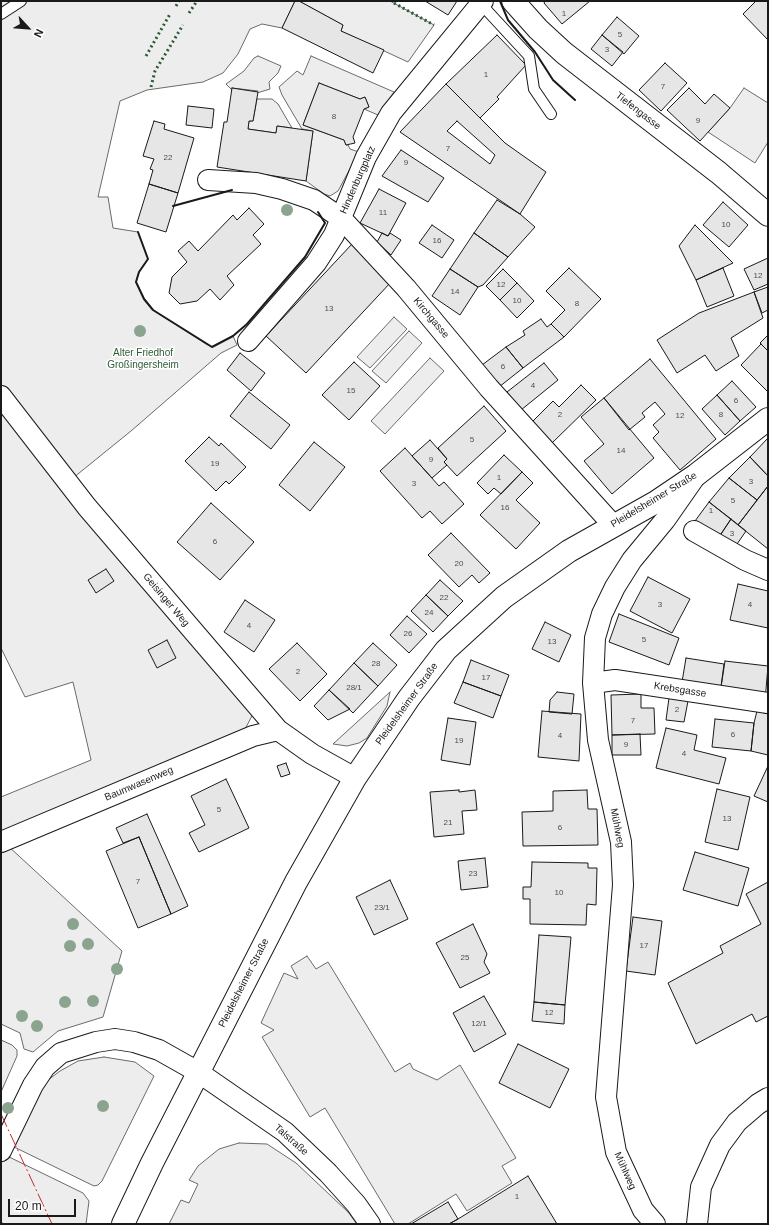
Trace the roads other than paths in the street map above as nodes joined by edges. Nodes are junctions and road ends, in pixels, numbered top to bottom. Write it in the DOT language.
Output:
graph roads {
  1 [pos="21,1"];
  2 [pos="513,1"];
  3 [pos="482,2"];
  4 [pos="1,14"];
  5 [pos="550,114"];
  6 [pos="208,180"];
  7 [pos="768,215"];
  8 [pos="341,218"];
  9 [pos="248,341"];
  10 [pos="1,396"];
  11 [pos="768,419"];
  12 [pos="696,475"];
  13 [pos="613,525"];
  14 [pos="694,531"];
  15 [pos="768,570"];
  16 [pos="593,683"];
  17 [pos="768,703"];
  18 [pos="278,730"];
  19 [pos="355,778"];
  20 [pos="1,842"];
  21 [pos="198,1072"];
  22 [pos="768,1098"];
  23 [pos="1,1151"];
  24 [pos="123,1224"];
  25 [pos="370,1224"];
  26 [pos="655,1224"];
  27 [pos="696,1224"];
  1 -- 4 [label="lane"];
  2 -- 7 [label="main road, Tiefengasse"];
  3 -- 5 [label="lane"];
  3 -- 8 [label="street, Hindenburgplatz"];
  6 -- 8 [label="street, Kirchgasse"];
  8 -- 9 [label="street, Hindenburgplatz"];
  8 -- 13 [label="street, Kirchgasse"];
  10 -- 18 [label="street, Geisinger Weg"];
  11 -- 12 [label="main road, Pleidelsheimer Straße"];
  12 -- 13 [label="main road, Pleidelsheimer Straße"];
  12 -- 16 [label="street, Mühlweg"];
  13 -- 19 [label="main road, Pleidelsheimer Straße"];
  14 -- 15 [label="street"];
  16 -- 17 [label="street, Krebsgasse"];
  16 -- 26 [label="street, Mühlweg"];
  18 -- 19 [label="street, Geisinger Weg"];
  18 -- 20 [label="street, Baumwasenweg"];
  19 -- 21 [label="main road, Pleidelsheimer Straße"];
  21 -- 23 [label="street, Talstraße"];
  21 -- 24 [label="main road, Pleidelsheimer Straße"];
  21 -- 25 [label="street, Talstraße"];
  22 -- 27 [label="street"];
}
